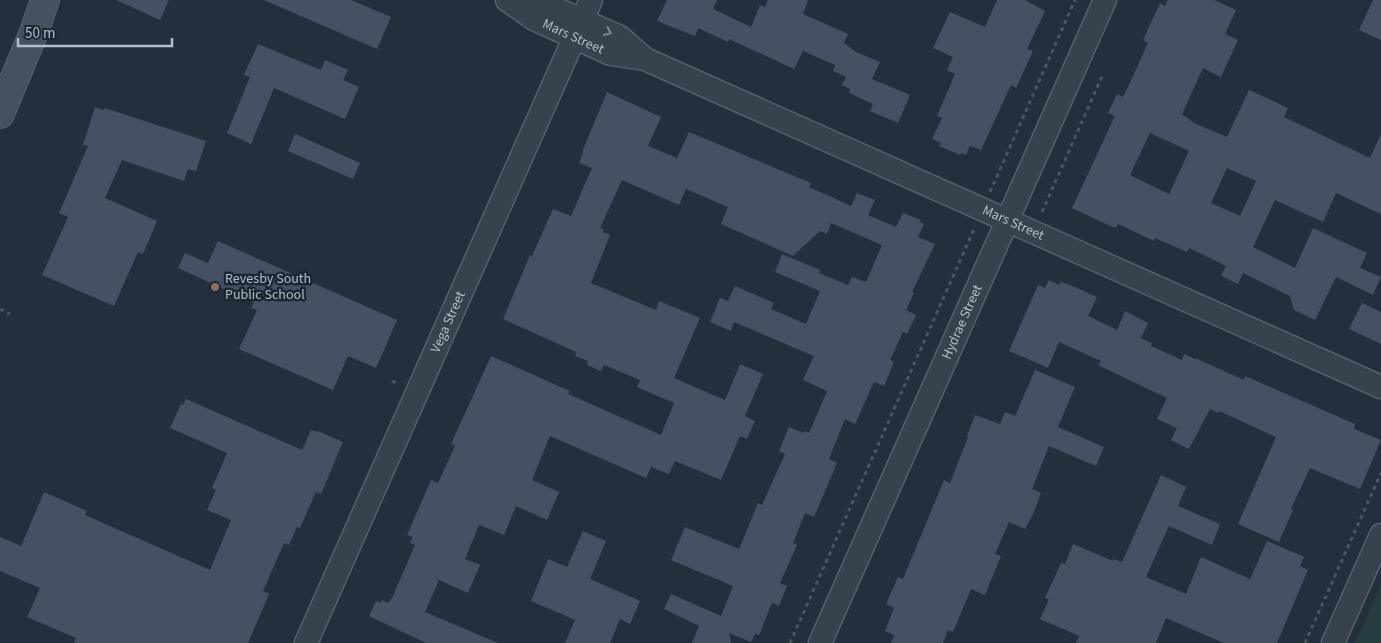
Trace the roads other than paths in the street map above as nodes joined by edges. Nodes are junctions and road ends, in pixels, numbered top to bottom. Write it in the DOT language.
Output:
graph roads {
  1 [pos="44,0"];
  2 [pos="507,0"];
  3 [pos="530,0"];
  4 [pos="1105,0"];
  5 [pos="583,19"];
  6 [pos="0,114"];
  7 [pos="1007,221"];
  8 [pos="1381,387"];
  9 [pos="1381,536"];
  10 [pos="306,643"];
  11 [pos="820,643"];
  12 [pos="1333,643"];
  1 -- 6 [label="main road"];
  2 -- 5 [label="street, Mars Street"];
  3 -- 5 [label="street, Mars Street"];
  4 -- 7 [label="street, Hydrae Street"];
  5 -- 7 [label="street, Mars Street"];
  5 -- 10 [label="street, Vega Street"];
  7 -- 8 [label="street, Mars Street"];
  7 -- 11 [label="street, Hydrae Street"];
  9 -- 12 [label="street"];
}
